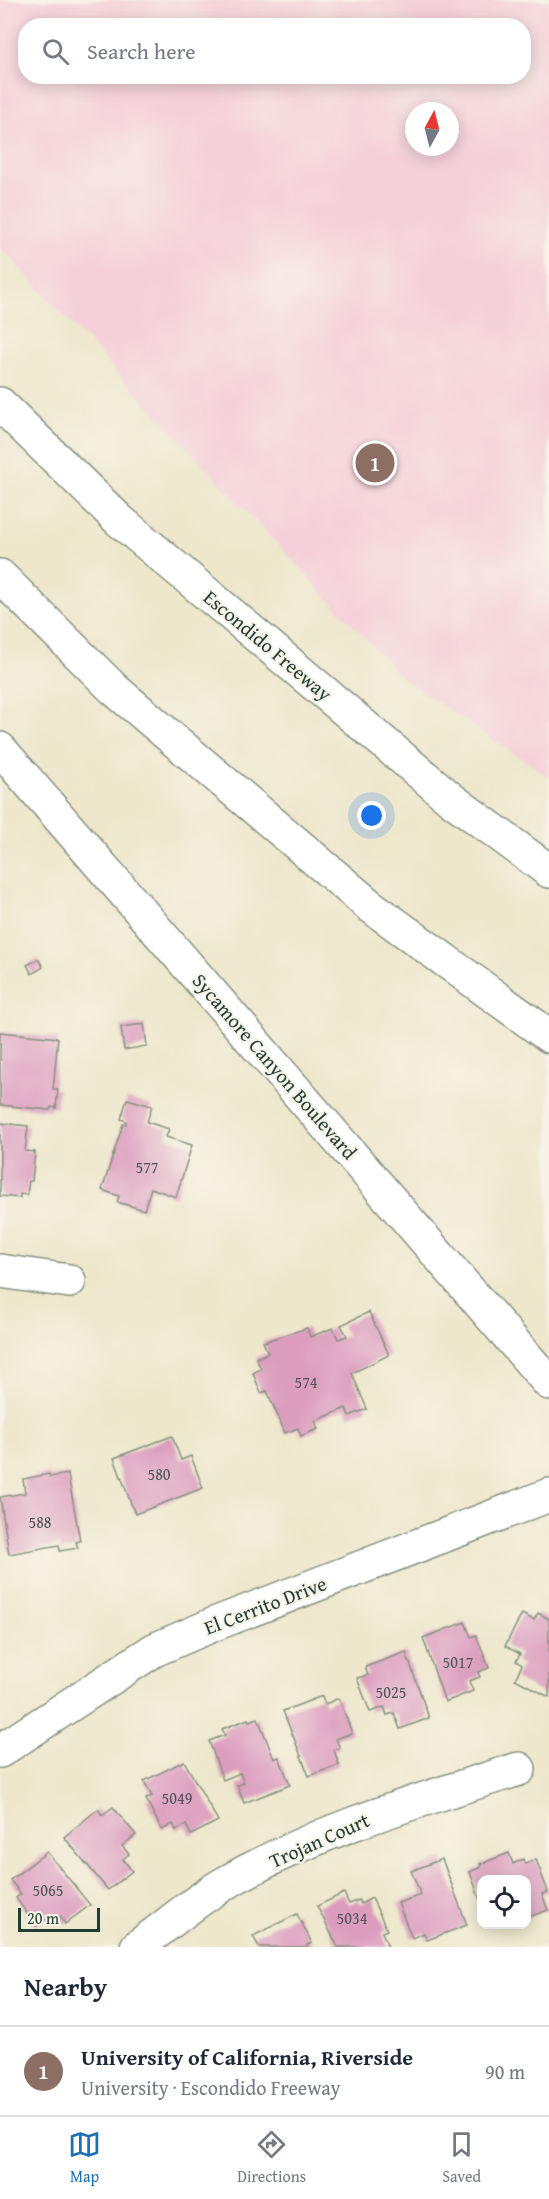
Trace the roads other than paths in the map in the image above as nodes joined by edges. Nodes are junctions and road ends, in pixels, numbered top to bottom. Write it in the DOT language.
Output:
graph roads {
  1 [pos="0,404"];
  2 [pos="0,576"];
  3 [pos="0,749"];
  4 [pos="549,871"];
  5 [pos="549,1036"];
  6 [pos="0,1271"];
  7 [pos="69,1281"];
  8 [pos="549,1383"];
  9 [pos="549,1495"];
  10 [pos="0,1752"];
  11 [pos="519,1769"];
  12 [pos="137,1947"];
  1 -- 4 [label="main road, Escondido Freeway"];
  2 -- 5 [label="main road"];
  3 -- 8 [label="main road, Sycamore Canyon Boulevard"];
  6 -- 7 [label="main road"];
  9 -- 10 [label="main road, El Cerrito Drive"];
  11 -- 12 [label="main road, Trojan Court"];
}
